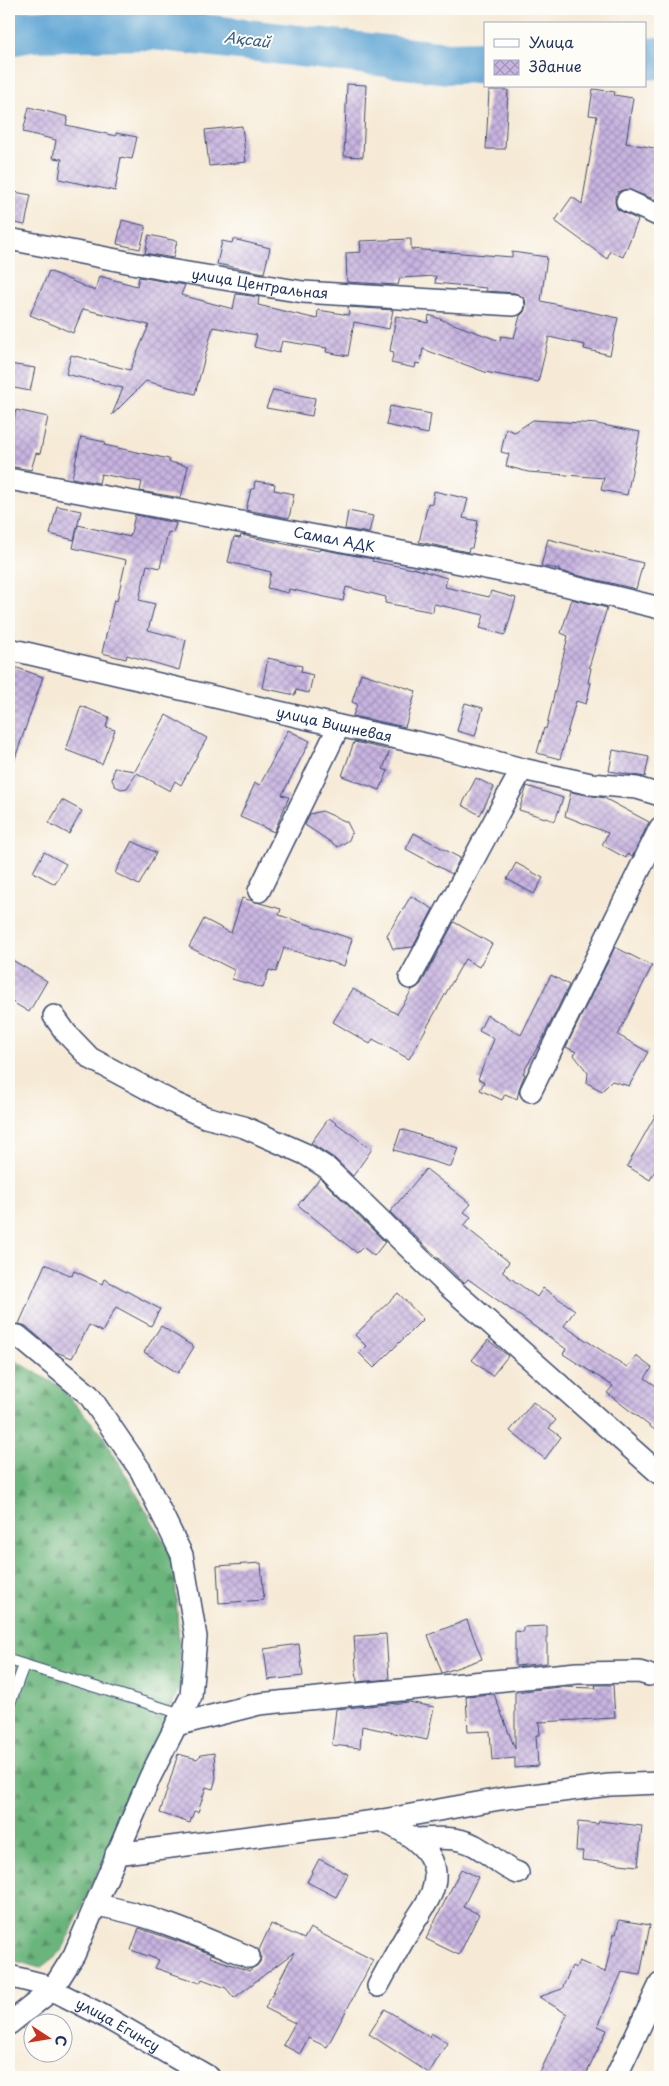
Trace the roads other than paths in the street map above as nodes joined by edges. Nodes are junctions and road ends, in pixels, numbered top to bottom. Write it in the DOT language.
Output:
graph roads {
  1 [pos="627,201"];
  2 [pos="660,216"];
  3 [pos="9,239"];
  4 [pos="514,305"];
  5 [pos="9,479"];
  6 [pos="660,608"];
  7 [pos="9,649"];
  8 [pos="339,726"];
  9 [pos="522,769"];
  10 [pos="660,795"];
  11 [pos="660,828"];
  12 [pos="259,891"];
  13 [pos="410,978"];
  14 [pos="54,1016"];
  15 [pos="531,1091"];
  16 [pos="9,1336"];
  17 [pos="660,1474"];
  18 [pos="9,1660"];
  19 [pos="24,1665"];
  20 [pos="649,1676"];
  21 [pos="9,1706"];
  22 [pos="179,1720"];
  23 [pos="660,1783"];
  24 [pos="380,1820"];
  25 [pos="415,1838"];
  26 [pos="116,1854"];
  27 [pos="518,1874"];
  28 [pos="95,1905"];
  29 [pos="249,1957"];
  30 [pos="9,1976"];
  31 [pos="660,1984"];
  32 [pos="378,1986"];
  33 [pos="52,1990"];
  34 [pos="9,2024"];
  35 [pos="209,2077"];
  36 [pos="616,2077"];
  1 -- 2 [label="street"];
  3 -- 4 [label="street, улица Центральная"];
  5 -- 6 [label="street, Самал АДК"];
  7 -- 8 [label="street, улица Вишневая"];
  8 -- 9 [label="street, улица Вишневая"];
  8 -- 12 [label="street"];
  9 -- 10 [label="street, улица Вишневая"];
  9 -- 13 [label="street"];
  11 -- 15 [label="street"];
  14 -- 17 [label="street"];
  16 -- 22 [label="street"];
  18 -- 19 [label="lane"];
  19 -- 21 [label="lane"];
  19 -- 22 [label="lane"];
  20 -- 22 [label="street"];
  22 -- 26 [label="street"];
  23 -- 24 [label="street"];
  24 -- 25 [label="street"];
  24 -- 26 [label="street"];
  25 -- 27 [label="street"];
  25 -- 32 [label="street"];
  26 -- 28 [label="street"];
  28 -- 29 [label="street"];
  28 -- 33 [label="street"];
  30 -- 33 [label="street, улица Егинсу"];
  31 -- 36 [label="street"];
  33 -- 34 [label="street"];
  33 -- 35 [label="street, улица Егинсу"];
}
